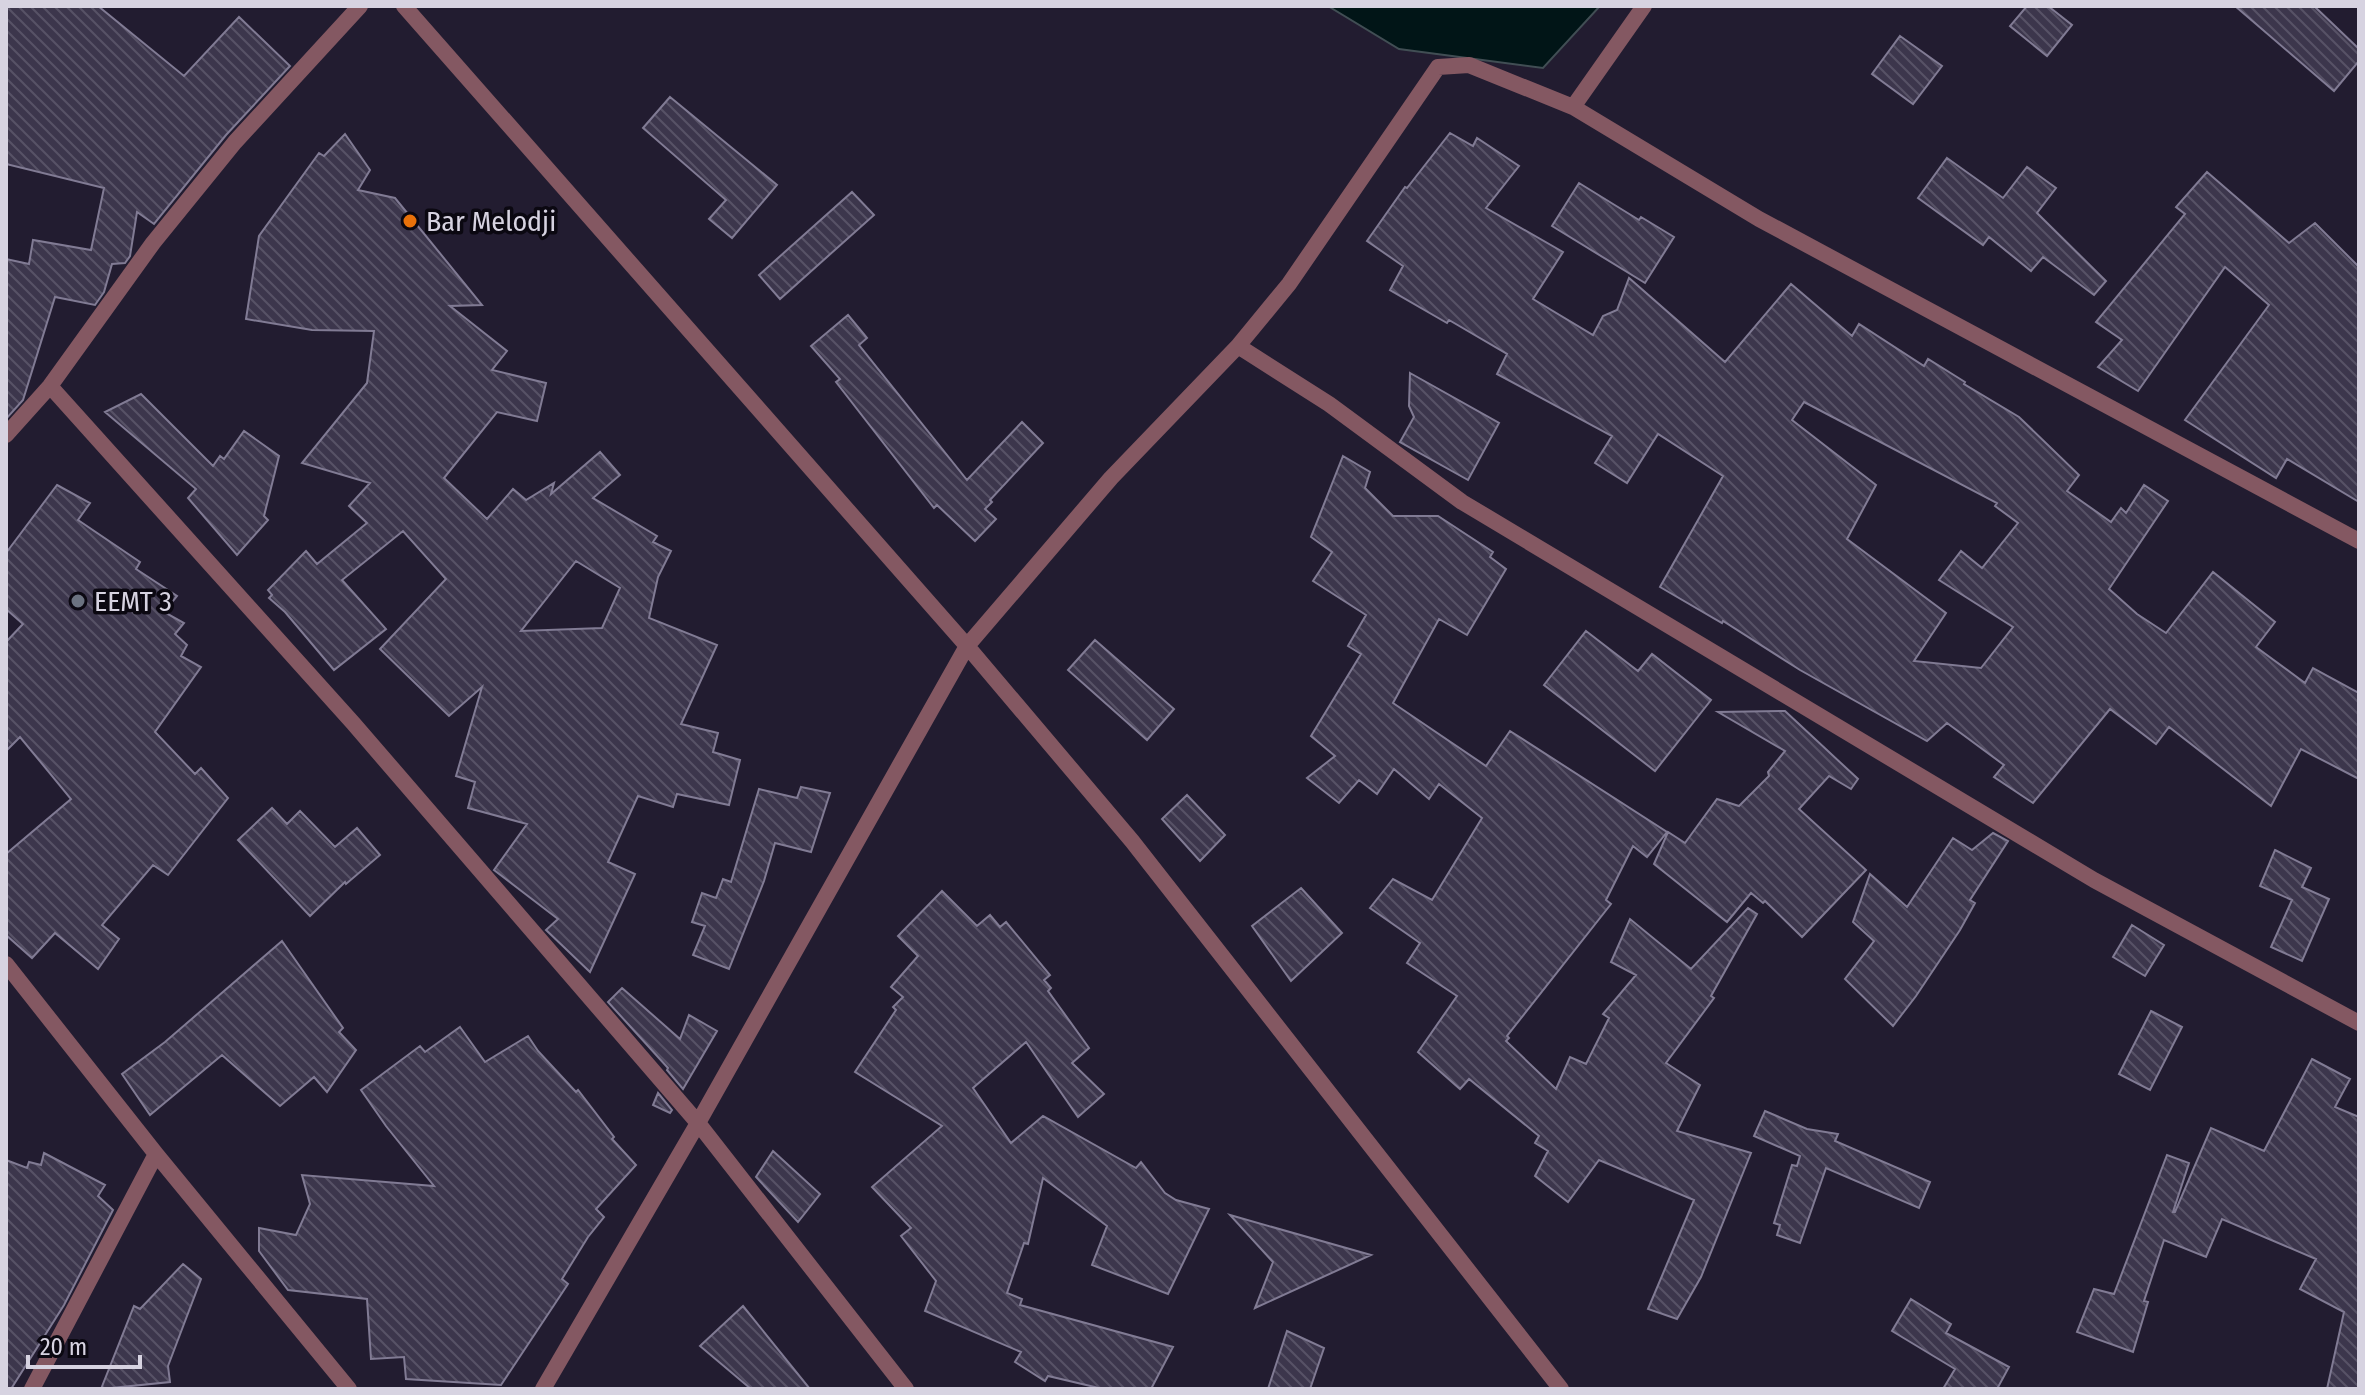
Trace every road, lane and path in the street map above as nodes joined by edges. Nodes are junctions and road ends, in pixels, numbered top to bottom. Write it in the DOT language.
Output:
graph roads {
  1 [pos="360,6"];
  2 [pos="404,6"];
  3 [pos="1644,6"];
  4 [pos="1573,107"];
  5 [pos="1238,346"];
  6 [pos="50,386"];
  7 [pos="6,435"];
  8 [pos="2359,541"];
  9 [pos="967,646"];
  10 [pos="6,964"];
  11 [pos="2359,1023"];
  12 [pos="698,1123"];
  13 [pos="156,1154"];
  14 [pos="32,1389"];
  15 [pos="349,1389"];
  16 [pos="543,1389"];
  17 [pos="906,1389"];
  18 [pos="1561,1389"];
  1 -- 6 [label="street"];
  2 -- 9 [label="street"];
  3 -- 4 [label="street"];
  4 -- 5 [label="street"];
  4 -- 8 [label="street"];
  5 -- 9 [label="street"];
  5 -- 11 [label="street"];
  6 -- 7 [label="street"];
  6 -- 12 [label="street"];
  9 -- 12 [label="street"];
  9 -- 18 [label="street"];
  10 -- 13 [label="street"];
  12 -- 16 [label="street"];
  12 -- 17 [label="street"];
  13 -- 14 [label="street"];
  13 -- 15 [label="street"];
}
